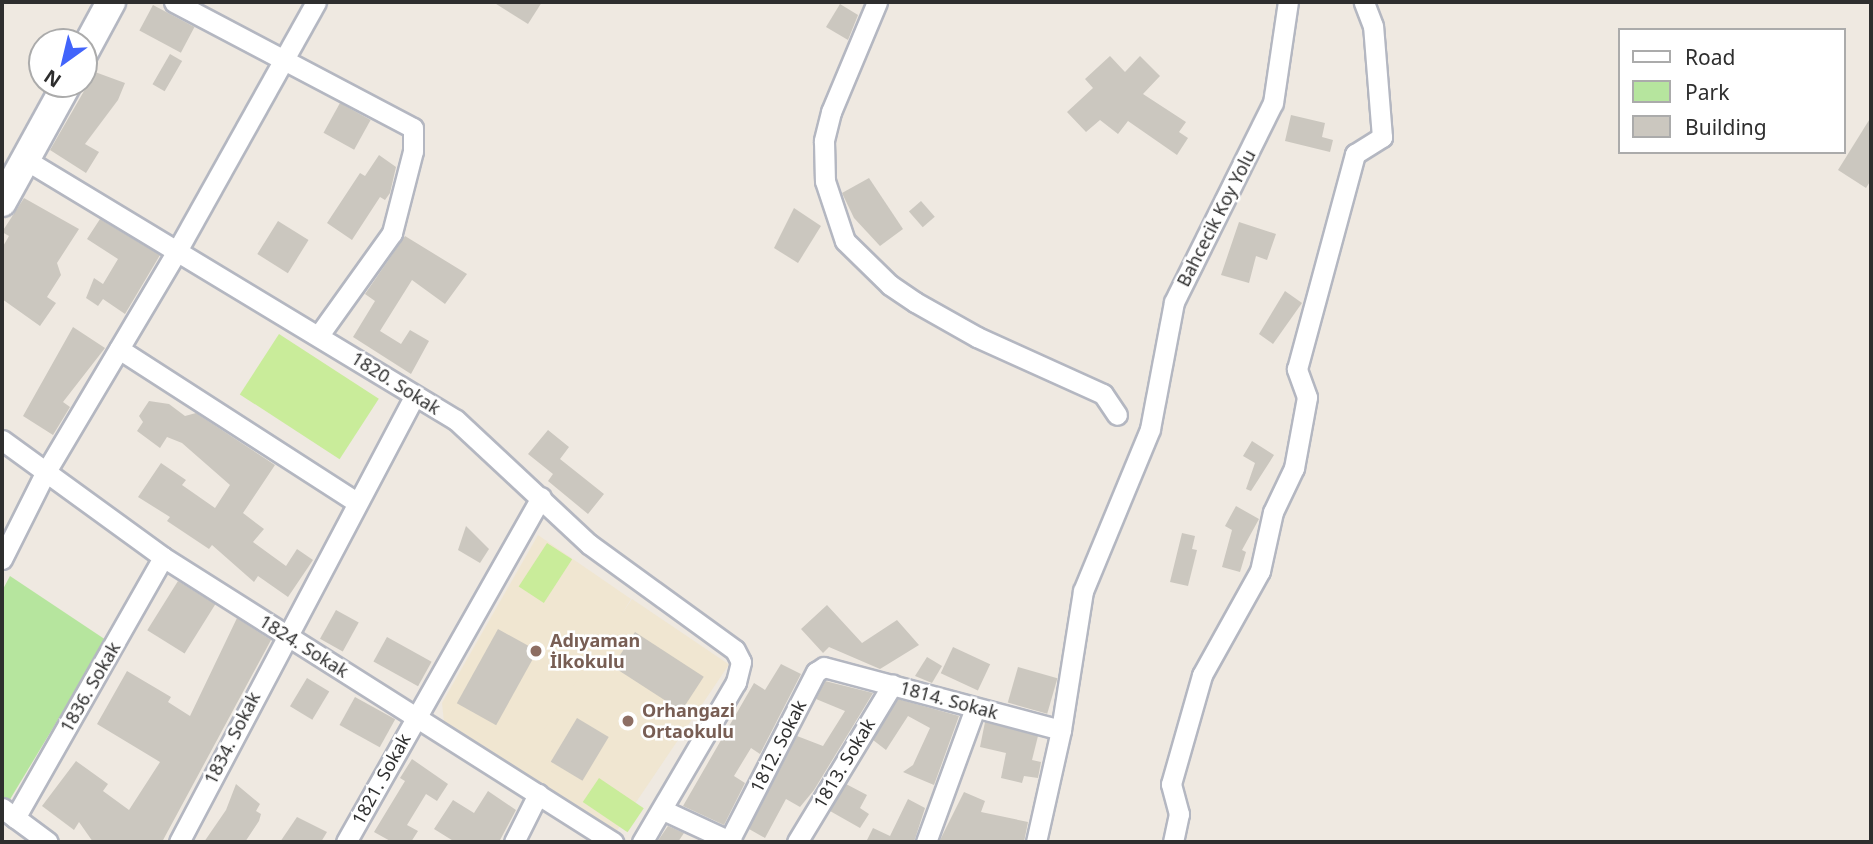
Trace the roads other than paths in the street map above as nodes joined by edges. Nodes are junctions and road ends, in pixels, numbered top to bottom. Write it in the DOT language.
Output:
graph roads {
  1 [pos="92,2"];
  2 [pos="111,2"];
  3 [pos="174,2"];
  4 [pos="316,2"];
  5 [pos="877,2"];
  6 [pos="1288,2"];
  7 [pos="1364,2"];
  8 [pos="78,28"];
  9 [pos="97,28"];
  10 [pos="283,61"];
  11 [pos="43,98"];
  12 [pos="58,98"];
  13 [pos="14,165"];
  14 [pos="2,202"];
  15 [pos="178,249"];
  16 [pos="319,335"];
  17 [pos="119,349"];
  18 [pos="415,395"];
  19 [pos="1117,415"];
  20 [pos="2,440"];
  21 [pos="44,475"];
  22 [pos="541,497"];
  23 [pos="356,502"];
  24 [pos="163,557"];
  25 [pos="2,559"];
  26 [pos="286,634"];
  27 [pos="838,667"];
  28 [pos="892,685"];
  29 [pos="975,708"];
  30 [pos="416,716"];
  31 [pos="1061,730"];
  32 [pos="538,794"];
  33 [pos="663,810"];
  34 [pos="8,813"];
  35 [pos="48,842"];
  36 [pos="178,842"];
  37 [pos="346,842"];
  38 [pos="514,842"];
  39 [pos="613,842"];
  40 [pos="642,842"];
  41 [pos="730,842"];
  42 [pos="797,842"];
  43 [pos="926,842"];
  44 [pos="1036,842"];
  45 [pos="1173,842"];
  1 -- 8 [label="street"];
  2 -- 9 [label="street"];
  3 -- 10 [label="street"];
  4 -- 10 [label="street"];
  5 -- 19 [label="street"];
  6 -- 31 [label="street, Bahcecik Koy Yolu"];
  7 -- 45 [label="street"];
  10 -- 15 [label="street"];
  10 -- 16 [label="street"];
  11 -- 13 [label="street"];
  12 -- 13 [label="street"];
  13 -- 14 [label="street"];
  13 -- 15 [label="street, 1820. Sokak"];
  15 -- 16 [label="street, 1820. Sokak"];
  15 -- 17 [label="street"];
  16 -- 18 [label="street, 1820. Sokak"];
  17 -- 21 [label="street"];
  17 -- 23 [label="street"];
  18 -- 22 [label="street, 1820. Sokak"];
  18 -- 23 [label="street, 1834. Sokak"];
  20 -- 21 [label="street, 1824. Sokak"];
  21 -- 24 [label="street, 1824. Sokak"];
  21 -- 25 [label="street"];
  22 -- 30 [label="street, 1821. Sokak"];
  22 -- 33 [label="street, 1820. Sokak"];
  23 -- 26 [label="street, 1834. Sokak"];
  24 -- 26 [label="street, 1824. Sokak"];
  24 -- 34 [label="street, 1836. Sokak"];
  26 -- 30 [label="street, 1824. Sokak"];
  26 -- 36 [label="street, 1834. Sokak"];
  27 -- 28 [label="street, 1814. Sokak"];
  27 -- 41 [label="street, 1812. Sokak"];
  28 -- 29 [label="street, 1814. Sokak"];
  28 -- 42 [label="street, 1813. Sokak"];
  29 -- 31 [label="street, 1814. Sokak"];
  29 -- 43 [label="street"];
  30 -- 32 [label="street, 1824. Sokak"];
  30 -- 37 [label="street, 1821. Sokak"];
  31 -- 44 [label="street, Bahcecik Koy Yolu"];
  32 -- 38 [label="street"];
  32 -- 39 [label="street, 1824. Sokak"];
  33 -- 40 [label="street"];
  33 -- 41 [label="street"];
  34 -- 35 [label="street"];
}
